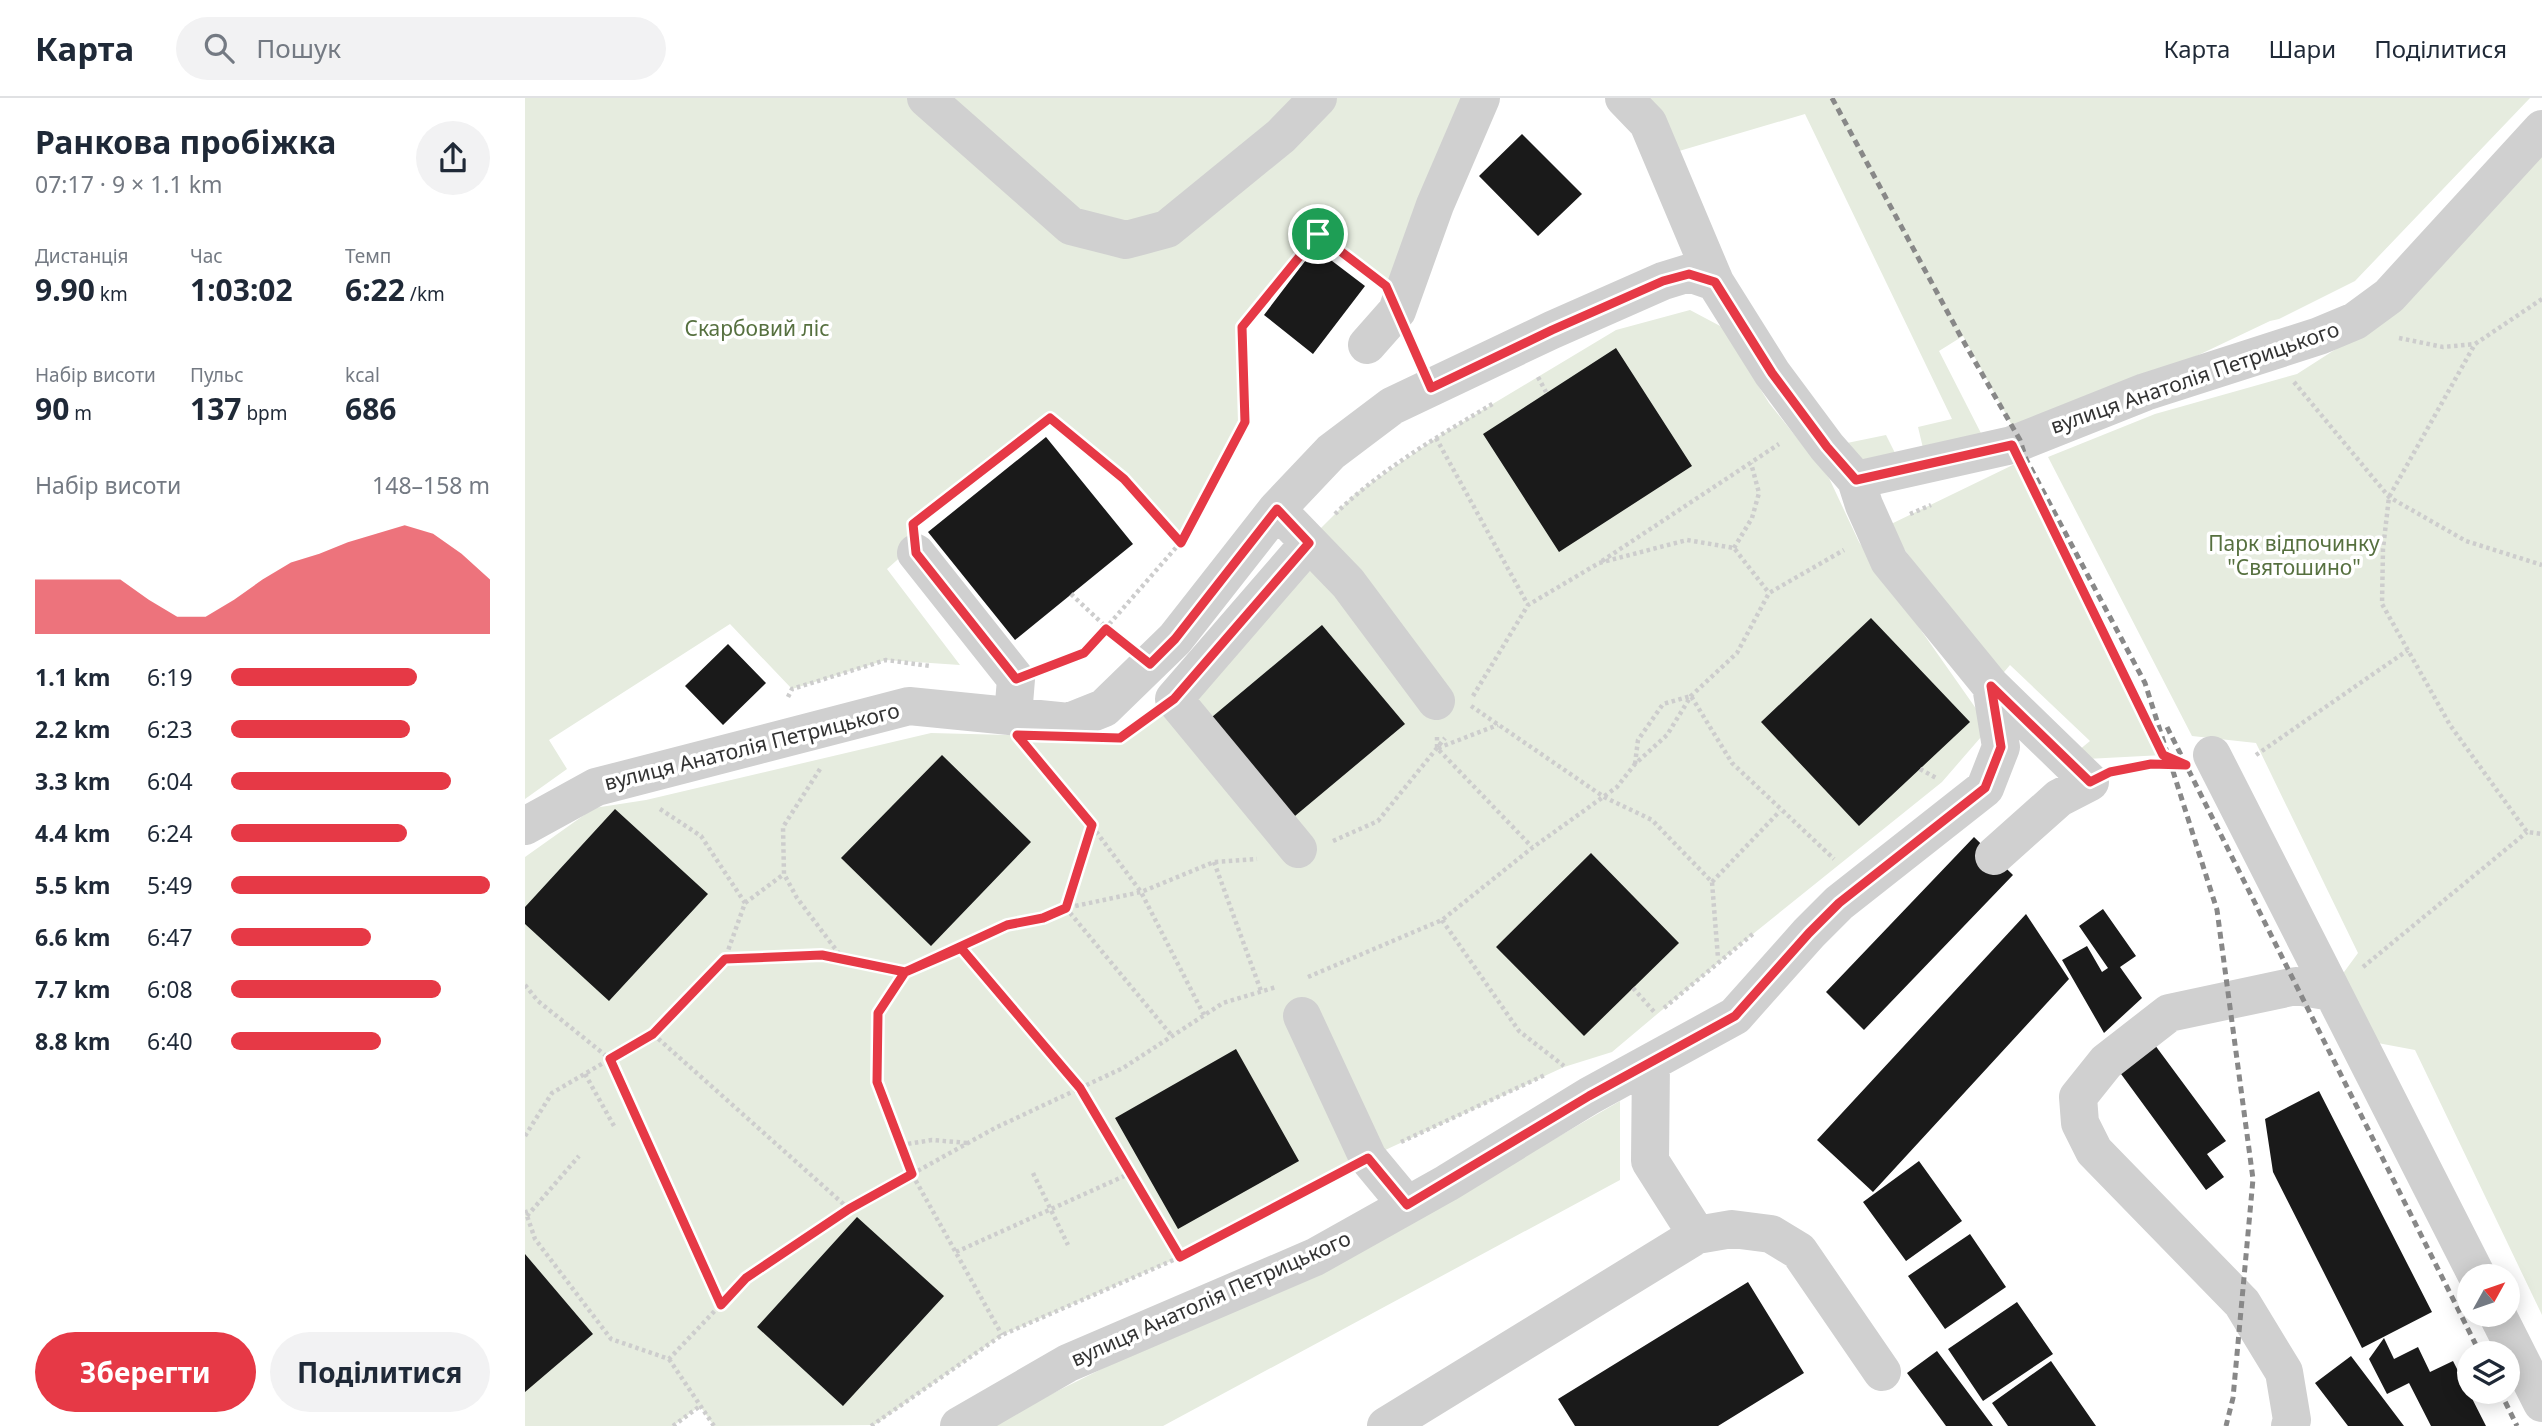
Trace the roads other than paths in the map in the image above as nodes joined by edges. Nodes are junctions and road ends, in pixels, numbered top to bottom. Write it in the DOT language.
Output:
graph roads {
  1 [pos="926,98"];
  2 [pos="1318,98"];
  3 [pos="1481,98"];
  4 [pos="1624,98"];
  5 [pos="2542,129"];
  6 [pos="1715,282"];
  7 [pos="1367,345"];
  8 [pos="1856,480"];
  9 [pos="1277,509"];
  10 [pos="1309,543"];
  11 [pos="916,553"];
  12 [pos="1991,686"];
  13 [pos="1014,697"];
  14 [pos="1454,713"];
  15 [pos="2217,766"];
  16 [pos="525,826"];
  17 [pos="1298,850"];
  18 [pos="1994,856"];
  19 [pos="2332,992"];
  20 [pos="1294,1000"];
  21 [pos="1651,1063"];
  22 [pos="1407,1205"];
  23 [pos="1697,1234"];
  24 [pos="2471,1264"];
  25 [pos="2504,1327"];
  26 [pos="1882,1372"];
  27 [pos="2542,1403"];
  28 [pos="959,1426"];
  29 [pos="1386,1426"];
  30 [pos="2290,1426"];
  1 -- 2 [label="street"];
  3 -- 7 [label="street"];
  4 -- 6 [label="street"];
  5 -- 8 [label="street, вулиця Анатолія Петрицького"];
  6 -- 8 [label="street, вулиця Анатолія Петрицького"];
  6 -- 9 [label="street, вулиця Анатолія Петрицького"];
  8 -- 12 [label="street, вулиця Анатолія Петрицького"];
  9 -- 10 [label="street"];
  9 -- 13 [label="street, вулиця Анатолія Петрицького"];
  10 -- 14 [label="street"];
  10 -- 17 [label="street"];
  11 -- 13 [label="street"];
  12 -- 18 [label="street"];
  12 -- 21 [label="street, вулиця Анатолія Петрицького"];
  13 -- 16 [label="street, вулиця Анатолія Петрицького"];
  15 -- 19 [label="street"];
  19 -- 24 [label="street"];
  19 -- 30 [label="street"];
  20 -- 22 [label="street"];
  21 -- 22 [label="street, вулиця Анатолія Петрицького"];
  21 -- 23 [label="street"];
  22 -- 28 [label="street, вулиця Анатолія Петрицького"];
  23 -- 26 [label="street"];
  23 -- 29 [label="street"];
  25 -- 27 [label="street"];
}
